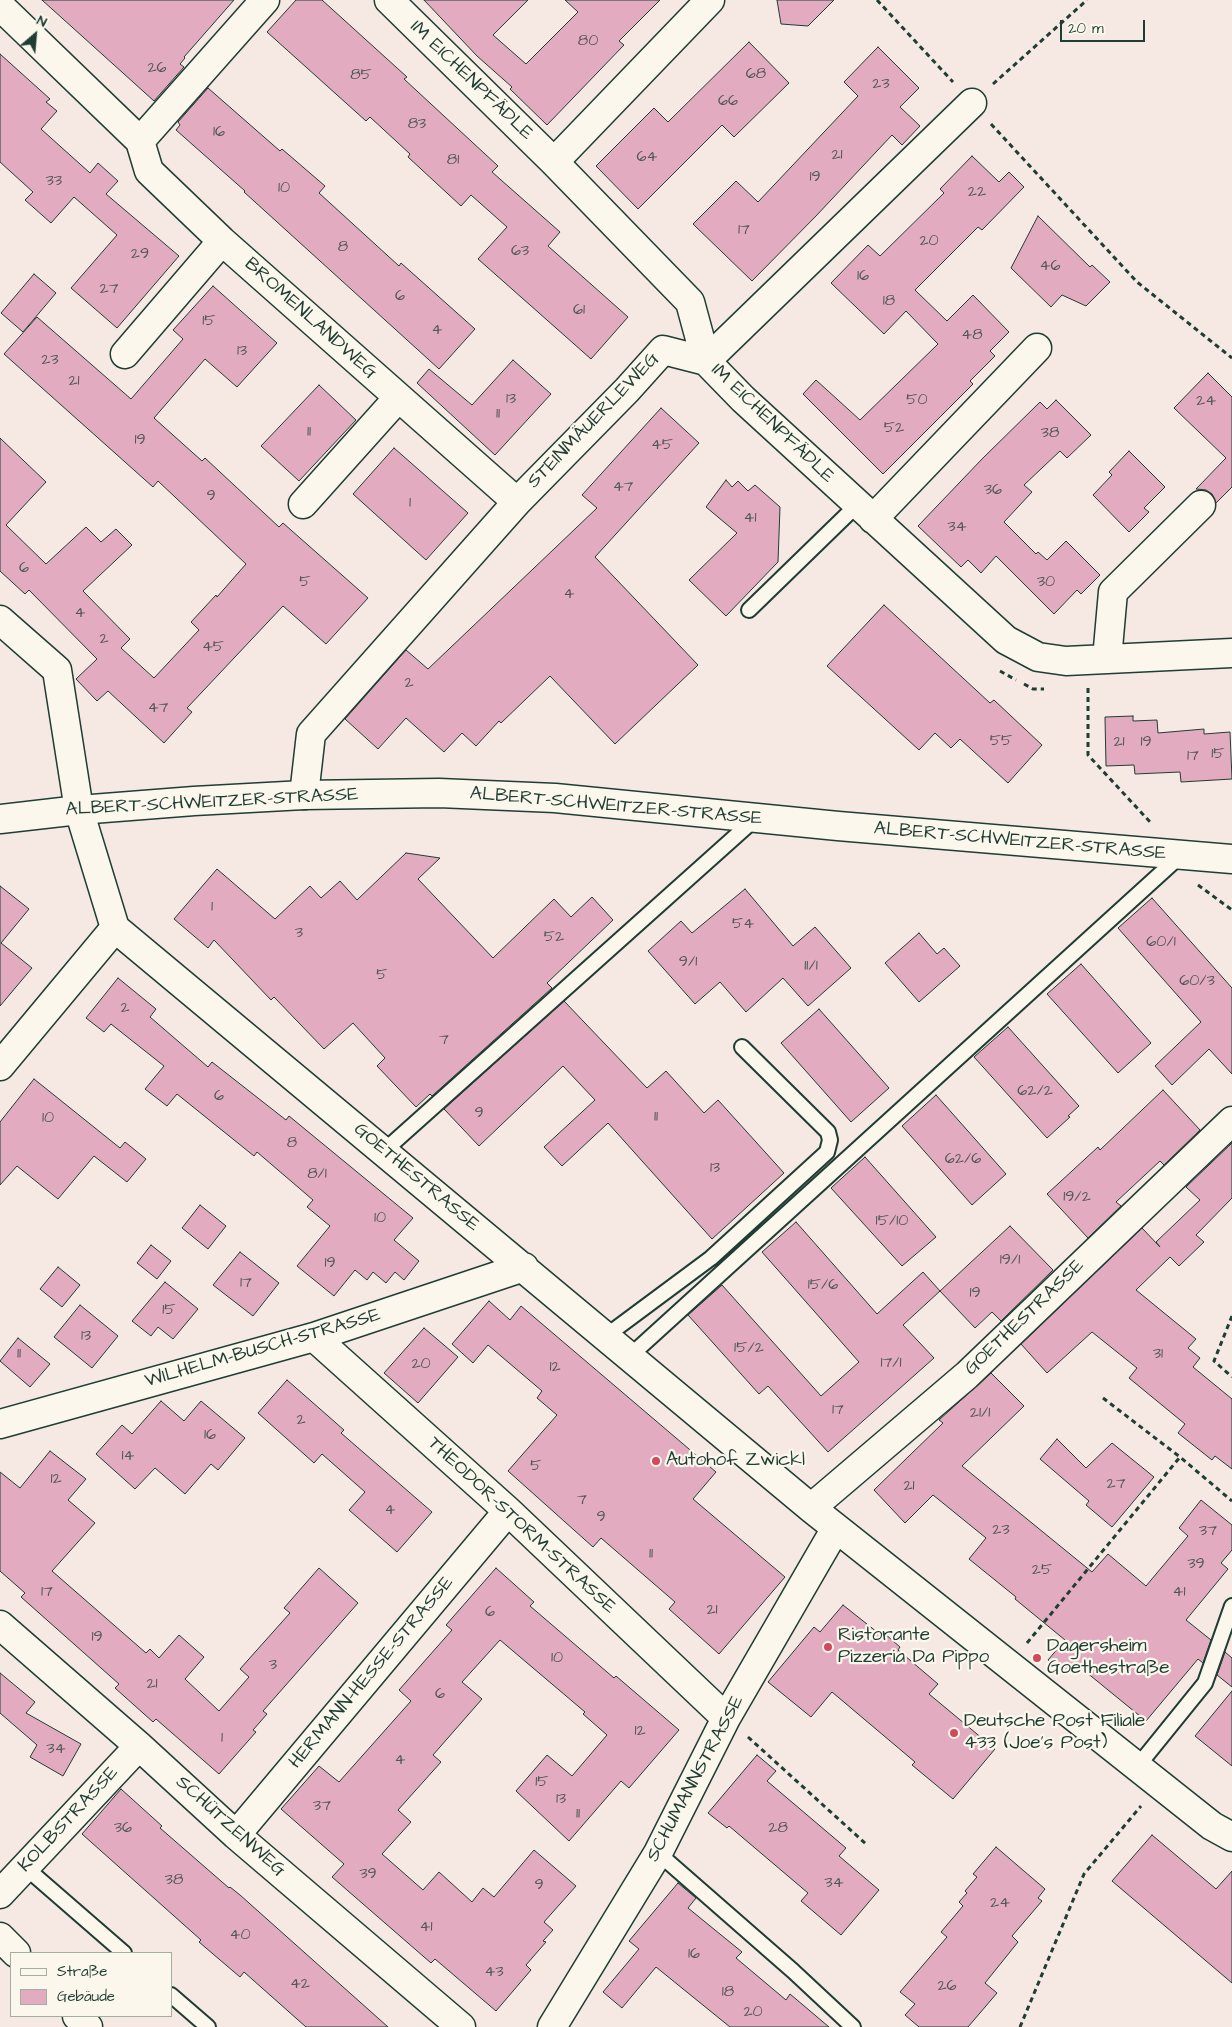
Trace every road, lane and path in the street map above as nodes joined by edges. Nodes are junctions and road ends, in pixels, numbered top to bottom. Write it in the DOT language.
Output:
graph roads {
  1 [pos="265,0"];
  2 [pos="389,0"];
  3 [pos="710,0"];
  4 [pos="877,0"];
  5 [pos="1088,0"];
  6 [pos="0,6"];
  7 [pos="972,103"];
  8 [pos="140,141"];
  9 [pos="554,162"];
  10 [pos="222,241"];
  11 [pos="1037,348"];
  12 [pos="125,354"];
  13 [pos="1232,358"];
  14 [pos="706,361"];
  15 [pos="398,398"];
  16 [pos="517,502"];
  17 [pos="303,504"];
  18 [pos="1201,505"];
  19 [pos="865,512"];
  20 [pos="749,610"];
  21 [pos="0,620"];
  22 [pos="1232,653"];
  23 [pos="1107,659"];
  24 [pos="1088,688"];
  25 [pos="304,795"];
  26 [pos="79,810"];
  27 [pos="757,818"];
  28 [pos="0,819"];
  29 [pos="1181,855"];
  30 [pos="1232,859"];
  31 [pos="1232,910"];
  32 [pos="116,928"];
  33 [pos="742,1047"];
  34 [pos="0,1066"];
  35 [pos="1232,1120"];
  36 [pos="384,1151"];
  37 [pos="524,1268"];
  38 [pos="1232,1316"];
  39 [pos="606,1336"];
  40 [pos="314,1337"];
  41 [pos="630,1356"];
  42 [pos="1232,1377"];
  43 [pos="1103,1398"];
  44 [pos="0,1424"];
  45 [pos="1180,1457"];
  46 [pos="1232,1501"];
  47 [pos="811,1508"];
  48 [pos="508,1511"];
  49 [pos="836,1528"];
  50 [pos="1232,1606"];
  51 [pos="0,1626"];
  52 [pos="1008,1665"];
  53 [pos="726,1718"];
  54 [pos="138,1746"];
  55 [pos="1137,1767"];
  56 [pos="1159,1784"];
  57 [pos="236,1835"];
  58 [pos="1232,1837"];
  59 [pos="866,1844"];
  60 [pos="658,1853"];
  61 [pos="25,1867"];
  62 [pos="0,1894"];
  63 [pos="0,1936"];
  64 [pos="15,1952"];
  65 [pos="123,1952"];
  66 [pos="172,1996"];
  67 [pos="78,2017"];
  68 [pos="88,2027"];
  69 [pos="208,2027"];
  70 [pos="461,2027"];
  71 [pos="552,2027"];
  72 [pos="853,2027"];
  73 [pos="1020,2027"];
  1 -- 8 [label="street"];
  2 -- 9 [label="street, IM EICHENPFÄDLE"];
  3 -- 9 [label="street"];
  4 -- 7 [label="path"];
  5 -- 7 [label="path"];
  6 -- 8 [label="street, BROMENLANDWEG"];
  7 -- 13 [label="path"];
  7 -- 14 [label="street"];
  8 -- 10 [label="street, BROMENLANDWEG"];
  9 -- 14 [label="street, IM EICHENPFÄDLE"];
  10 -- 12 [label="street"];
  10 -- 15 [label="street, BROMENLANDWEG"];
  11 -- 19 [label="street"];
  14 -- 16 [label="street, STEINMÄUERLEWEG"];
  14 -- 19 [label="street, IM EICHENPFÄDLE"];
  15 -- 16 [label="street, BROMENLANDWEG"];
  15 -- 17 [label="street"];
  16 -- 25 [label="street, STEINMÄUERLEWEG"];
  18 -- 23 [label="street"];
  19 -- 20 [label="lane"];
  19 -- 23 [label="street, IM EICHENPFÄDLE"];
  21 -- 26 [label="street"];
  22 -- 23 [label="street, IM EICHENPFÄDLE"];
  24 -- 29 [label="path"];
  25 -- 26 [label="street, ALBERT-SCHWEITZER-STRASSE"];
  25 -- 27 [label="street, ALBERT-SCHWEITZER-STRASSE"];
  26 -- 28 [label="street, ALBERT-SCHWEITZER-STRASSE"];
  26 -- 32 [label="street"];
  27 -- 29 [label="street, ALBERT-SCHWEITZER-STRASSE"];
  27 -- 36 [label="lane"];
  29 -- 30 [label="street, ALBERT-SCHWEITZER-STRASSE"];
  29 -- 31 [label="path"];
  29 -- 41 [label="lane"];
  32 -- 34 [label="street"];
  32 -- 36 [label="street, GOETHESTRASSE"];
  33 -- 39 [label="lane"];
  35 -- 47 [label="street, GOETHESTRASSE"];
  36 -- 37 [label="street, GOETHESTRASSE"];
  37 -- 39 [label="street, GOETHESTRASSE"];
  37 -- 40 [label="street, WILHELM-BUSCH-STRASSE"];
  38 -- 42 [label="path"];
  39 -- 41 [label="street, GOETHESTRASSE"];
  40 -- 44 [label="street, WILHELM-BUSCH-STRASSE"];
  40 -- 48 [label="street, THEODOR-STORM-STRASSE"];
  41 -- 47 [label="street, GOETHESTRASSE"];
  43 -- 45 [label="path"];
  45 -- 46 [label="path"];
  45 -- 52 [label="path"];
  47 -- 49 [label="street, GOETHESTRASSE"];
  48 -- 53 [label="street, THEODOR-STORM-STRASSE"];
  48 -- 57 [label="street, HERMANN-HESSE-STRASSE"];
  49 -- 52 [label="street, GOETHESTRASSE"];
  49 -- 53 [label="street, SCHUMANNSTRASSE"];
  50 -- 55 [label="lane"];
  51 -- 54 [label="street, SCHÜTZENWEG"];
  52 -- 55 [label="street, GOETHESTRASSE"];
  53 -- 59 [label="path"];
  53 -- 60 [label="street, SCHUMANNSTRASSE"];
  54 -- 57 [label="street, SCHÜTZENWEG"];
  54 -- 61 [label="street, KOLBSTRASSE"];
  55 -- 56 [label="street, GOETHESTRASSE"];
  56 -- 58 [label="street, GOETHESTRASSE"];
  56 -- 73 [label="path"];
  57 -- 70 [label="street, SCHÜTZENWEG"];
  60 -- 71 [label="street, SCHUMANNSTRASSE"];
  60 -- 72 [label="lane"];
  61 -- 62 [label="street, KOLBSTRASSE"];
  61 -- 65 [label="lane"];
  63 -- 64 [label="street"];
  66 -- 69 [label="lane"];
  67 -- 68 [label="street"];
}
